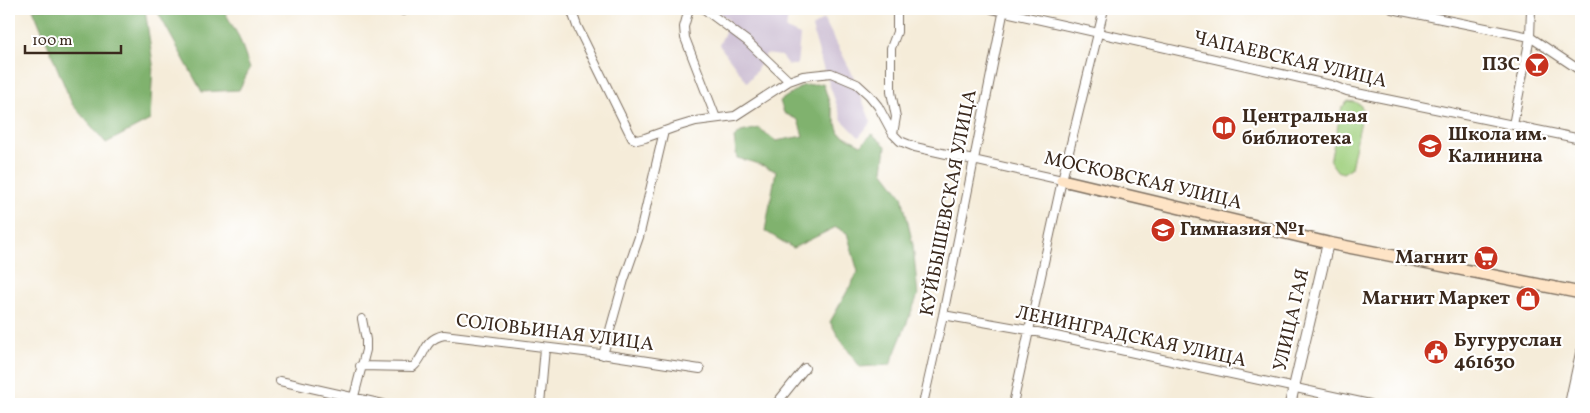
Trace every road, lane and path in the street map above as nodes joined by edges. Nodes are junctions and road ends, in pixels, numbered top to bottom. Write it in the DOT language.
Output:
graph roads {
  1 [pos="571,9"];
  2 [pos="690,9"];
  3 [pos="704,9"];
  4 [pos="897,9"];
  5 [pos="992,9"];
  6 [pos="1104,9"];
  7 [pos="1392,9"];
  8 [pos="1531,9"];
  9 [pos="1004,10"];
  10 [pos="1099,32"];
  11 [pos="1530,37"];
  12 [pos="1544,47"];
  13 [pos="1529,50"];
  14 [pos="1581,71"];
  15 [pos="789,81"];
  16 [pos="716,118"];
  17 [pos="1513,125"];
  18 [pos="664,131"];
  19 [pos="893,134"];
  20 [pos="1581,139"];
  21 [pos="974,159"];
  22 [pos="1062,180"];
  23 [pos="1328,243"];
  24 [pos="1581,293"];
  25 [pos="943,316"];
  26 [pos="362,319"];
  27 [pos="1028,330"];
  28 [pos="545,348"];
  29 [pos="1581,353"];
  30 [pos="603,354"];
  31 [pos="360,366"];
  32 [pos="805,368"];
  33 [pos="700,369"];
  34 [pos="280,381"];
  35 [pos="1294,388"];
  36 [pos="353,401"];
  37 [pos="383,404"];
  38 [pos="540,404"];
  39 [pos="776,404"];
  40 [pos="923,404"];
  41 [pos="1013,404"];
  42 [pos="1290,404"];
  43 [pos="1370,404"];
  44 [pos="1570,404"];
  1 -- 18 [label="street"];
  2 -- 16 [label="street"];
  3 -- 15 [label="street"];
  4 -- 19 [label="street"];
  5 -- 9 [label="street, ЧАПАЕВСКАЯ УЛИЦА"];
  6 -- 10 [label="street"];
  7 -- 11 [label="street"];
  8 -- 11 [label="street"];
  9 -- 10 [label="street, ЧАПАЕВСКАЯ УЛИЦА"];
  9 -- 21 [label="street, КУЙБЫШЕВСКАЯ УЛИЦА"];
  10 -- 17 [label="street, ЧАПАЕВСКАЯ УЛИЦА"];
  10 -- 22 [label="street"];
  11 -- 12 [label="street"];
  11 -- 13 [label="street"];
  12 -- 13 [label="street"];
  12 -- 14 [label="street"];
  13 -- 17 [label="street"];
  15 -- 16 [label="street"];
  15 -- 19 [label="street"];
  16 -- 18 [label="street"];
  17 -- 20 [label="street, ЧАПАЕВСКАЯ УЛИЦА"];
  18 -- 30 [label="street"];
  19 -- 21 [label="street, МОСКОВСКАЯ УЛИЦА"];
  21 -- 22 [label="street, МОСКОВСКАЯ УЛИЦА"];
  21 -- 25 [label="street, КУЙБЫШЕВСКАЯ УЛИЦА"];
  22 -- 23 [label="main road, МОСКОВСКАЯ УЛИЦА"];
  22 -- 27 [label="street"];
  23 -- 24 [label="main road, МОСКОВСКАЯ УЛИЦА"];
  23 -- 35 [label="street, УЛИЦА ГАЯ"];
  25 -- 27 [label="street, ЛЕНИНГРАДСКАЯ УЛИЦА"];
  25 -- 40 [label="street, КУЙБЫШЕВСКАЯ УЛИЦА"];
  26 -- 31 [label="street"];
  27 -- 35 [label="street, ЛЕНИНГРАДСКАЯ УЛИЦА"];
  27 -- 41 [label="street"];
  28 -- 30 [label="street, СОЛОВЬИНАЯ УЛИЦА"];
  28 -- 31 [label="street, СОЛОВЬИНАЯ УЛИЦА"];
  28 -- 38 [label="street"];
  29 -- 44 [label="street"];
  30 -- 33 [label="street, СОЛОВЬИНАЯ УЛИЦА"];
  31 -- 36 [label="street"];
  32 -- 39 [label="street"];
  34 -- 36 [label="street"];
  35 -- 42 [label="street, УЛИЦА ГАЯ"];
  35 -- 43 [label="street, ЛЕНИНГРАДСКАЯ УЛИЦА"];
  36 -- 37 [label="street"];
}
